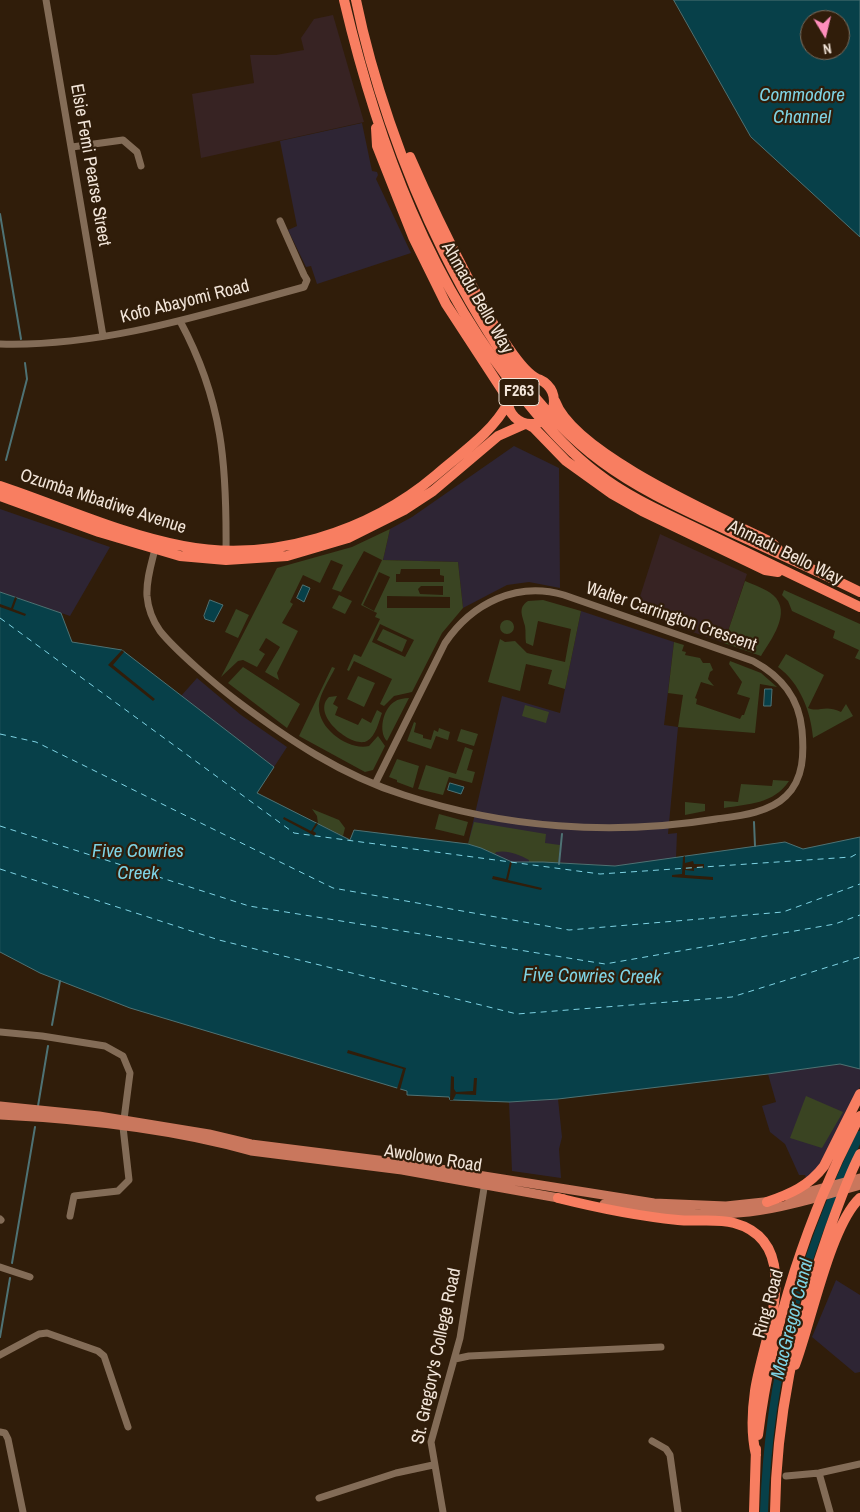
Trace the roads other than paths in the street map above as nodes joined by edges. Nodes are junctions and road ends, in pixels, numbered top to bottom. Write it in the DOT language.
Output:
graph roads {
  1 [pos="46,0"];
  2 [pos="344,0"];
  3 [pos="356,0"];
  4 [pos="388,117"];
  5 [pos="376,120"];
  6 [pos="72,148"];
  7 [pos="141,166"];
  8 [pos="280,221"];
  9 [pos="180,321"];
  10 [pos="103,336"];
  11 [pos="0,344"];
  12 [pos="538,379"];
  13 [pos="508,401"];
  14 [pos="555,401"];
  15 [pos="526,424"];
  16 [pos="0,486"];
  17 [pos="0,496"];
  18 [pos="156,545"];
  19 [pos="226,555"];
  20 [pos="788,558"];
  21 [pos="787,573"];
  22 [pos="860,592"];
  23 [pos="860,607"];
  24 [pos="375,784"];
  25 [pos="0,1032"];
  26 [pos="860,1094"];
  27 [pos="0,1106"];
  28 [pos="0,1115"];
  29 [pos="860,1116"];
  30 [pos="123,1123"];
  31 [pos="860,1154"];
  32 [pos="486,1180"];
  33 [pos="858,1182"];
  34 [pos="816,1192"];
  35 [pos="558,1198"];
  36 [pos="860,1198"];
  37 [pos="767,1202"];
  38 [pos="70,1216"];
  39 [pos="0,1267"];
  40 [pos="30,1278"];
  41 [pos="661,1348"];
  42 [pos="0,1355"];
  43 [pos="455,1359"];
  44 [pos="787,1387"];
  45 [pos="128,1427"];
  46 [pos="0,1432"];
  47 [pos="652,1441"];
  48 [pos="756,1455"];
  49 [pos="860,1464"];
  50 [pos="433,1465"];
  51 [pos="819,1472"];
  52 [pos="786,1476"];
  53 [pos="319,1498"];
  54 [pos="23,1512"];
  55 [pos="442,1512"];
  56 [pos="678,1512"];
  57 [pos="754,1512"];
  58 [pos="776,1512"];
  59 [pos="830,1512"];
  1 -- 6 [label="street, Elsie Femi Pearse Street"];
  2 -- 5 [label="highway, Ahmadu Bello Way / F263"];
  3 -- 4 [label="highway, Ahmadu Bello Way / F263"];
  4 -- 12 [label="highway"];
  4 -- 20 [label="highway, Ahmadu Bello Way / F263"];
  5 -- 13 [label="highway"];
  5 -- 21 [label="highway, Ahmadu Bello Way / F263"];
  6 -- 7 [label="street"];
  6 -- 10 [label="street, Elsie Femi Pearse Street"];
  8 -- 9 [label="street, Kofo Abayomi Road"];
  9 -- 10 [label="street, Kofo Abayomi Road"];
  9 -- 19 [label="street"];
  10 -- 11 [label="street, Kofo Abayomi Road"];
  12 -- 13 [label="highway"];
  12 -- 14 [label="highway"];
  13 -- 15 [label="highway"];
  13 -- 19 [label="highway, Ozumba Mbadiwe Avenue"];
  14 -- 15 [label="highway"];
  14 -- 20 [label="highway"];
  15 -- 19 [label="highway, Ozumba Mbadiwe Avenue"];
  15 -- 21 [label="highway"];
  16 -- 18 [label="highway, Ozumba Mbadiwe Avenue"];
  17 -- 18 [label="highway, Ozumba Mbadiwe Avenue"];
  18 -- 19 [label="highway, Ozumba Mbadiwe Avenue"];
  18 -- 24 [label="street, Walter Carrington Crescent"];
  20 -- 22 [label="highway, Ahmadu Bello Way / F263"];
  21 -- 23 [label="highway, Ahmadu Bello Way / F263"];
  24 -- 24 [label="street, Walter Carrington Crescent"];
  25 -- 30 [label="street"];
  26 -- 37 [label="highway"];
  27 -- 30 [label="main road, Awolowo Road"];
  28 -- 30 [label="main road, Awolowo Road"];
  29 -- 48 [label="highway, Ring Road"];
  30 -- 32 [label="main road, Awolowo Road"];
  30 -- 38 [label="street"];
  31 -- 44 [label="highway, Ring Road"];
  32 -- 35 [label="main road, Awolowo Road"];
  32 -- 37 [label="main road, Awolowo Road"];
  32 -- 43 [label="street, St. Gregory's College Road"];
  33 -- 34 [label="main road, Awolowo Road"];
  34 -- 35 [label="main road, Awolowo Road"];
  34 -- 37 [label="main road, Awolowo Road"];
  35 -- 48 [label="highway"];
  36 -- 44 [label="highway"];
  39 -- 40 [label="street"];
  41 -- 43 [label="street"];
  42 -- 45 [label="street"];
  43 -- 50 [label="street, St. Gregory's College Road"];
  44 -- 58 [label="highway, Ring Road"];
  46 -- 54 [label="street"];
  47 -- 56 [label="street"];
  48 -- 57 [label="highway, Ring Road"];
  49 -- 51 [label="street"];
  50 -- 53 [label="street"];
  50 -- 55 [label="street, St. Gregory's College Road"];
  51 -- 52 [label="street"];
  51 -- 59 [label="street"];
}
